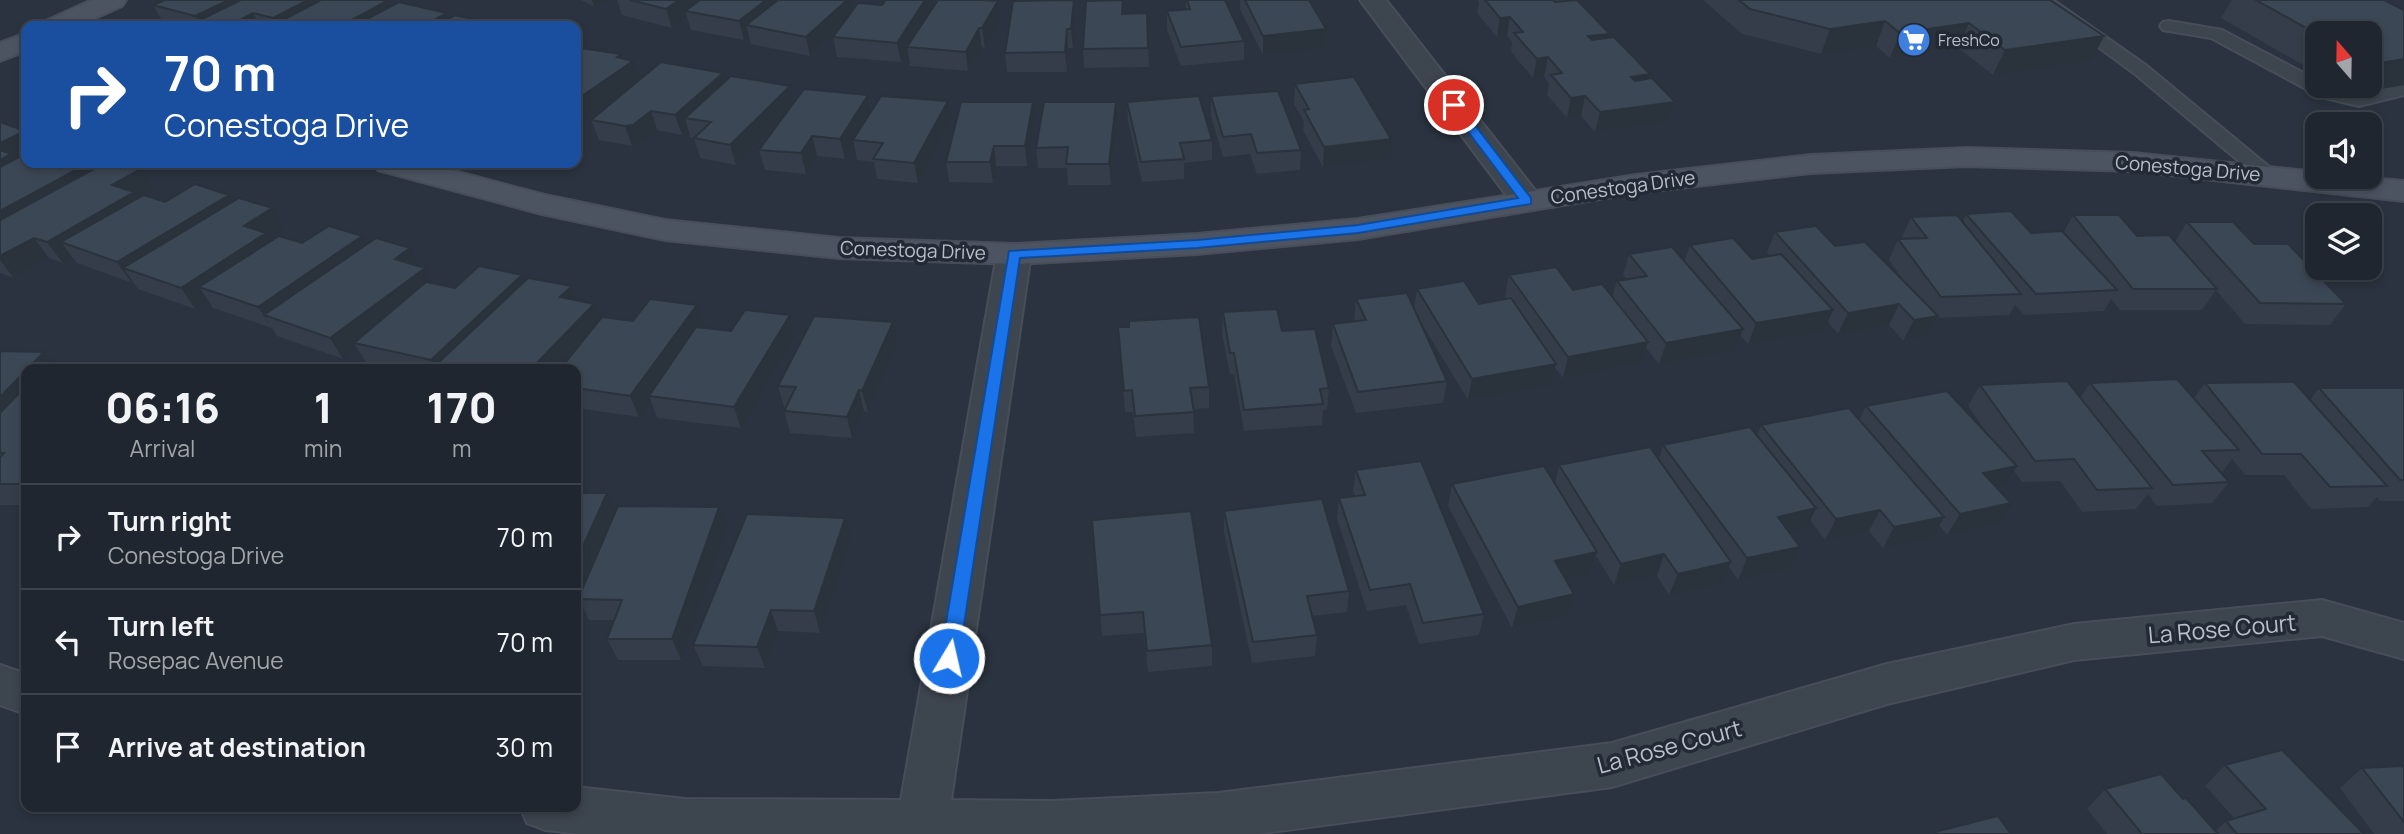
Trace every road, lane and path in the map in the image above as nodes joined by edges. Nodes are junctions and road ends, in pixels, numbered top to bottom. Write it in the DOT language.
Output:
graph roads {
  1 [pos="113,0"];
  2 [pos="1373,0"];
  3 [pos="2042,0"];
  4 [pos="68,21"];
  5 [pos="2169,26"];
  6 [pos="21,44"];
  7 [pos="0,55"];
  8 [pos="21,62"];
  9 [pos="2404,90"];
  10 [pos="408,168"];
  11 [pos="2266,174"];
  12 [pos="2404,191"];
  13 [pos="1527,201"];
  14 [pos="1014,254"];
  15 [pos="2404,641"];
  16 [pos="0,685"];
  17 [pos="21,692"];
  18 [pos="581,811"];
  19 [pos="922,829"];
  1 -- 4 [label="street"];
  2 -- 13 [label="street"];
  3 -- 11 [label="lane"];
  5 -- 9 [label="lane"];
  6 -- 7 [label="street"];
  7 -- 8 [label="street"];
  10 -- 14 [label="street, Conestoga Drive"];
  11 -- 12 [label="street, Conestoga Drive"];
  11 -- 13 [label="street, Conestoga Drive"];
  13 -- 14 [label="street, Conestoga Drive"];
  14 -- 19 [label="street"];
  15 -- 19 [label="street, La Rose Court"];
  16 -- 17 [label="street"];
  18 -- 19 [label="street, La Rose Court"];
}
